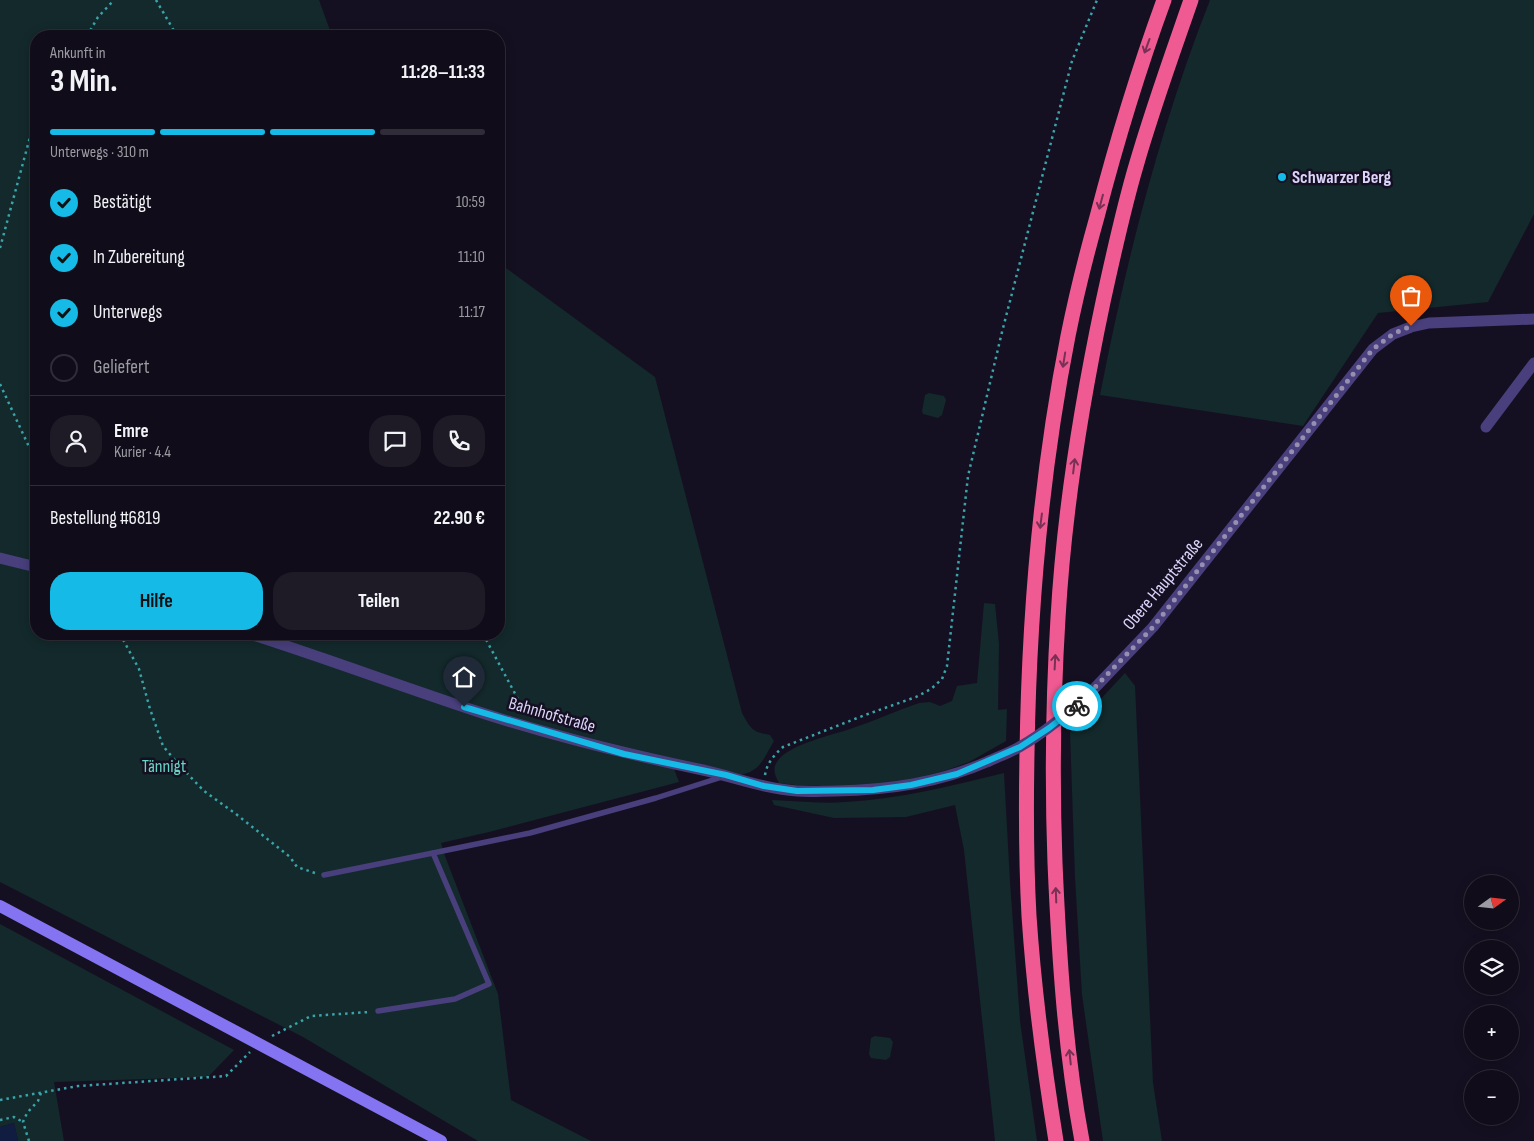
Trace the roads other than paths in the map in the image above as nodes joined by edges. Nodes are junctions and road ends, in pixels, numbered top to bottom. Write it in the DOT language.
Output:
graph roads {
  1 [pos="1164,0"];
  2 [pos="1191,0"];
  3 [pos="1534,319"];
  4 [pos="1534,362"];
  5 [pos="1486,427"];
  6 [pos="0,558"];
  7 [pos="30,566"];
  8 [pos="268,640"];
  9 [pos="726,775"];
  10 [pos="764,786"];
  11 [pos="433,853"];
  12 [pos="324,875"];
  13 [pos="0,906"];
  14 [pos="378,1011"];
  15 [pos="441,1141"];
  16 [pos="1056,1141"];
  17 [pos="1082,1141"];
  1 -- 16 [label="highway, one-way"];
  17 -- 2 [label="highway, one-way"];
  3 -- 10 [label="street, Obere Hauptstraße, bridge"];
  4 -- 5 [label="street"];
  6 -- 7 [label="street"];
  8 -- 9 [label="street, Bahnhofstraße"];
  9 -- 10 [label="street, Bahnhofstraße"];
  9 -- 11 [label="lane"];
  11 -- 12 [label="lane"];
  11 -- 14 [label="lane"];
  13 -- 15 [label="main road"];
}
